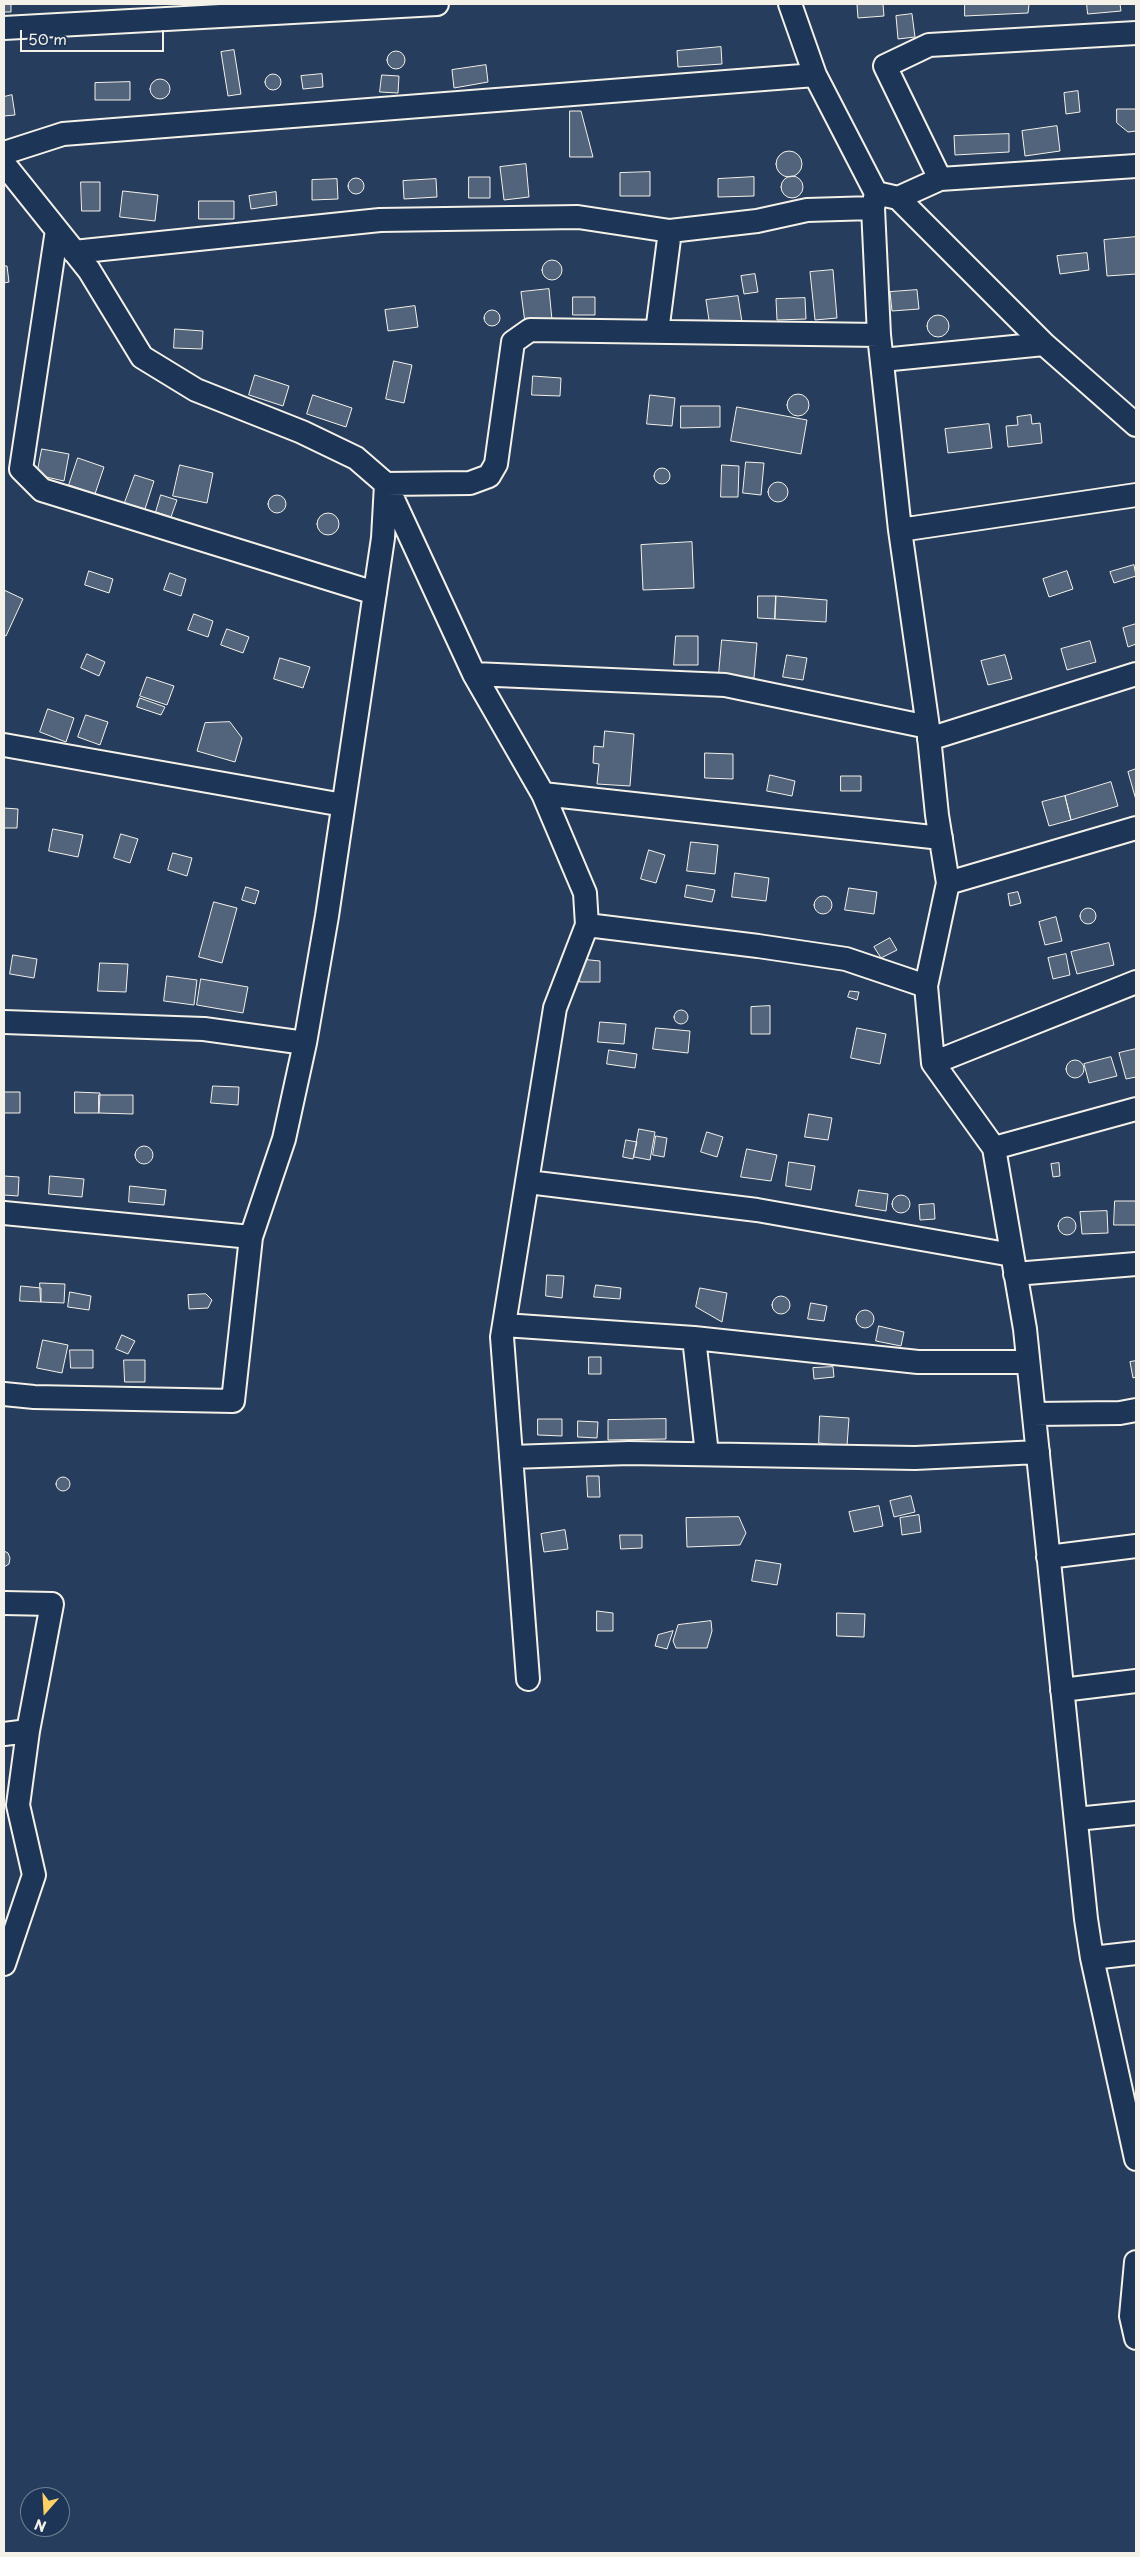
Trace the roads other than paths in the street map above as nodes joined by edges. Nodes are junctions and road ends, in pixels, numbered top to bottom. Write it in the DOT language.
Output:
graph roads {
  1 [pos="437,4"];
  2 [pos="790,4"];
  3 [pos="4,28"];
  4 [pos="1136,32"];
  5 [pos="815,75"];
  6 [pos="4,153"];
  7 [pos="4,164"];
  8 [pos="1136,166"];
  9 [pos="940,179"];
  10 [pos="882,200"];
  11 [pos="57,230"];
  12 [pos="670,231"];
  13 [pos="74,252"];
  14 [pos="657,332"];
  15 [pos="879,335"];
  16 [pos="1044,344"];
  17 [pos="882,360"];
  18 [pos="1136,425"];
  19 [pos="386,484"];
  20 [pos="1136,495"];
  21 [pos="900,530"];
  22 [pos="375,593"];
  23 [pos="474,674"];
  24 [pos="1136,674"];
  25 [pos="928,733"];
  26 [pos="4,745"];
  27 [pos="543,794"];
  28 [pos="342,805"];
  29 [pos="1136,828"];
  30 [pos="940,838"];
  31 [pos="948,883"];
  32 [pos="587,924"];
  33 [pos="1136,982"];
  34 [pos="926,986"];
  35 [pos="4,1022"];
  36 [pos="304,1043"];
  37 [pos="933,1063"];
  38 [pos="1136,1109"];
  39 [pos="994,1148"];
  40 [pos="528,1182"];
  41 [pos="4,1213"];
  42 [pos="251,1237"];
  43 [pos="1014,1264"];
  44 [pos="1136,1264"];
  45 [pos="504,1325"];
  46 [pos="694,1338"];
  47 [pos="1028,1362"];
  48 [pos="4,1394"];
  49 [pos="1136,1410"];
  50 [pos="1034,1414"];
  51 [pos="1038,1452"];
  52 [pos="707,1454"];
  53 [pos="511,1457"];
  54 [pos="1136,1546"];
  55 [pos="1048,1557"];
  56 [pos="4,1603"];
  57 [pos="528,1679"];
  58 [pos="1136,1682"];
  59 [pos="1062,1690"];
  60 [pos="28,1731"];
  61 [pos="4,1734"];
  62 [pos="1136,1813"];
  63 [pos="1076,1819"];
  64 [pos="1136,1954"];
  65 [pos="1092,1958"];
  66 [pos="4,1964"];
  67 [pos="1136,2159"];
  68 [pos="1136,2262"];
  69 [pos="1136,2338"];
  1 -- 3 [label="street"];
  2 -- 5 [label="street"];
  4 -- 9 [label="street"];
  5 -- 6 [label="street"];
  5 -- 10 [label="street"];
  7 -- 11 [label="street"];
  8 -- 9 [label="street"];
  9 -- 10 [label="street"];
  10 -- 12 [label="street"];
  10 -- 15 [label="street"];
  10 -- 16 [label="street"];
  11 -- 13 [label="street"];
  11 -- 22 [label="street"];
  12 -- 13 [label="street"];
  12 -- 14 [label="street"];
  13 -- 19 [label="street"];
  14 -- 15 [label="street"];
  14 -- 19 [label="street"];
  15 -- 17 [label="street"];
  16 -- 17 [label="street"];
  16 -- 18 [label="street"];
  17 -- 21 [label="street"];
  19 -- 22 [label="street"];
  19 -- 23 [label="street"];
  20 -- 21 [label="street"];
  21 -- 25 [label="street"];
  22 -- 28 [label="street"];
  23 -- 25 [label="street"];
  23 -- 27 [label="street"];
  24 -- 25 [label="street"];
  25 -- 30 [label="street"];
  26 -- 28 [label="street"];
  27 -- 30 [label="street"];
  27 -- 32 [label="street"];
  28 -- 36 [label="street"];
  29 -- 31 [label="street"];
  30 -- 31 [label="street"];
  31 -- 34 [label="street"];
  32 -- 34 [label="street"];
  32 -- 40 [label="street"];
  33 -- 37 [label="street"];
  34 -- 37 [label="street"];
  35 -- 36 [label="street"];
  36 -- 42 [label="street"];
  37 -- 39 [label="street"];
  38 -- 39 [label="street"];
  39 -- 43 [label="street"];
  40 -- 43 [label="street"];
  40 -- 45 [label="street"];
  41 -- 42 [label="street"];
  42 -- 48 [label="street"];
  43 -- 44 [label="street"];
  43 -- 47 [label="street"];
  45 -- 46 [label="street"];
  45 -- 53 [label="street"];
  46 -- 47 [label="street"];
  46 -- 52 [label="street"];
  47 -- 50 [label="street"];
  49 -- 50 [label="street"];
  50 -- 51 [label="street"];
  51 -- 52 [label="street"];
  51 -- 55 [label="street"];
  52 -- 53 [label="street"];
  53 -- 57 [label="street"];
  54 -- 55 [label="street"];
  55 -- 59 [label="street"];
  56 -- 60 [label="street"];
  58 -- 59 [label="street"];
  59 -- 63 [label="street"];
  60 -- 61 [label="street"];
  60 -- 66 [label="street"];
  62 -- 63 [label="street"];
  63 -- 65 [label="street"];
  64 -- 65 [label="street"];
  65 -- 67 [label="street"];
  68 -- 69 [label="street"];
}
